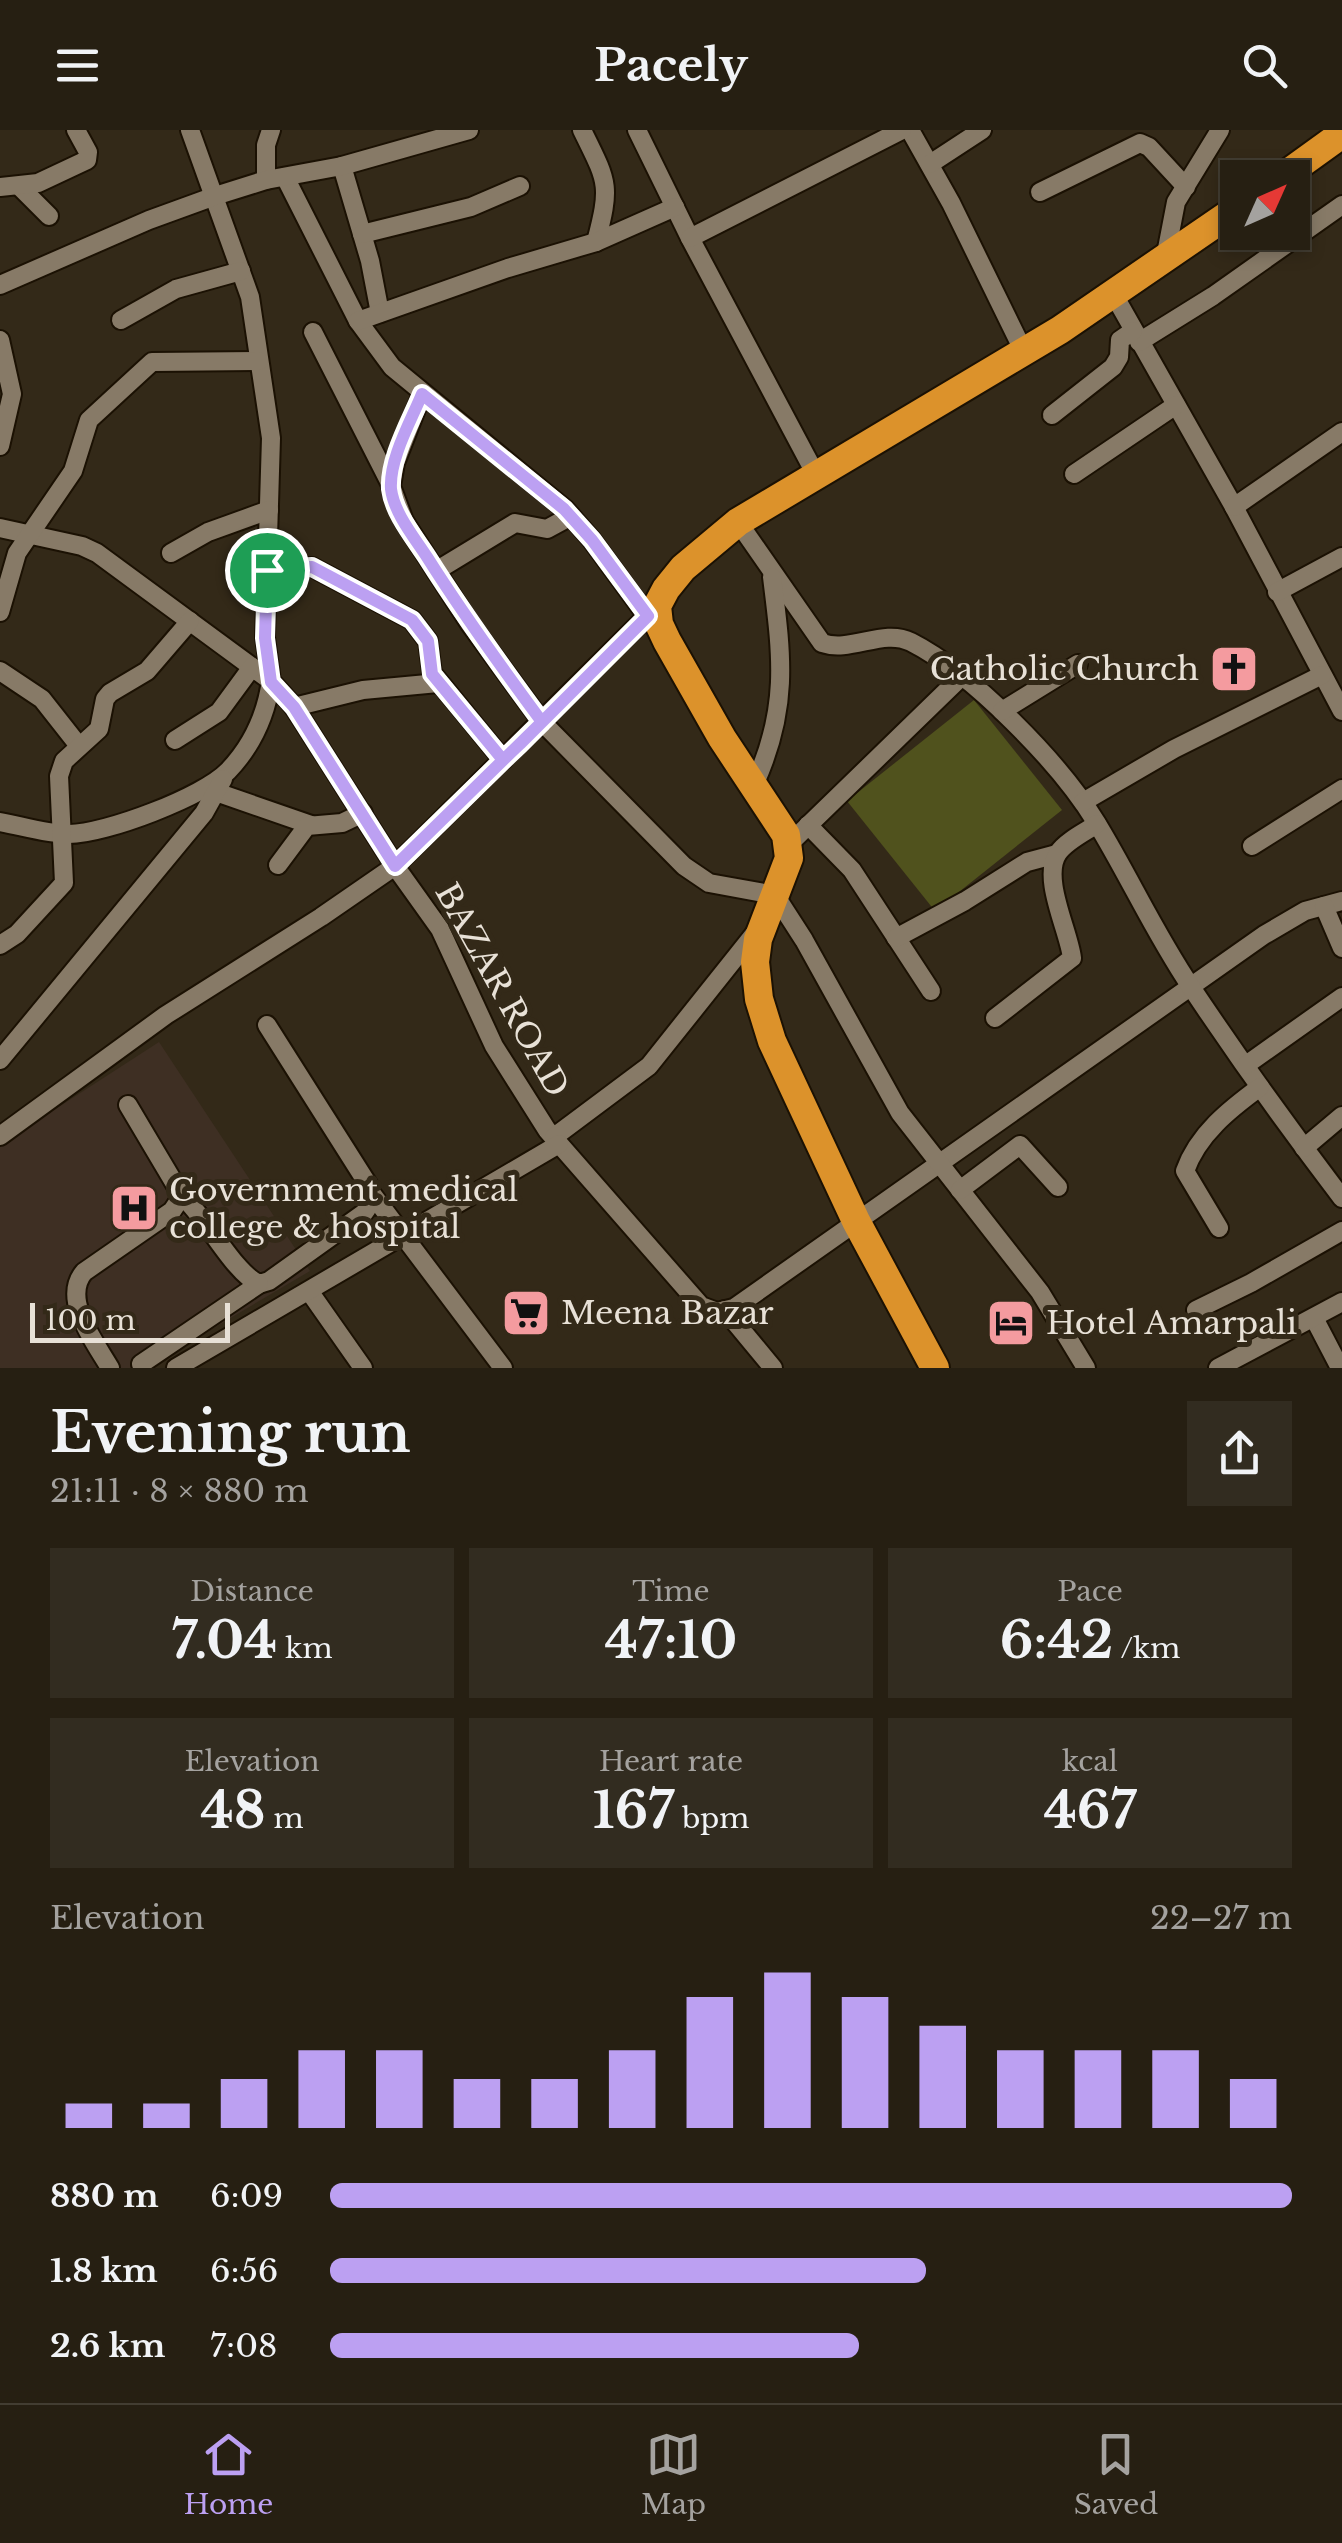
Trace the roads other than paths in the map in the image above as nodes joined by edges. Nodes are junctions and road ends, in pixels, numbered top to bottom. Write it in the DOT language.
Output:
graph roads {
  1 [pos="76,130"];
  2 [pos="190,130"];
  3 [pos="271,130"];
  4 [pos="468,130"];
  5 [pos="582,130"];
  6 [pos="902,130"];
  7 [pos="910,130"];
  8 [pos="982,130"];
  9 [pos="1220,130"];
  10 [pos="646,134"];
  11 [pos="1342,134"];
  12 [pos="432,136"];
  13 [pos="1306,160"];
  14 [pos="930,164"];
  15 [pos="342,166"];
  16 [pos="285,177"];
  17 [pos="266,180"];
  18 [pos="9,186"];
  19 [pos="520,186"];
  20 [pos="1186,186"];
  21 [pos="1040,192"];
  22 [pos="215,196"];
  23 [pos="1342,204"];
  24 [pos="675,207"];
  25 [pos="48,216"];
  26 [pos="1220,221"];
  27 [pos="362,234"];
  28 [pos="690,238"];
  29 [pos="596,242"];
  30 [pos="1165,259"];
  31 [pos="241,272"];
  32 [pos="1,281"];
  33 [pos="1114,295"];
  34 [pos="380,313"];
  35 [pos="121,320"];
  36 [pos="358,321"];
  37 [pos="313,332"];
  38 [pos="1136,336"];
  39 [pos="0,340"];
  40 [pos="1023,350"];
  41 [pos="260,361"];
  42 [pos="422,394"];
  43 [pos="1176,405"];
  44 [pos="1052,415"];
  45 [pos="1342,432"];
  46 [pos="0,446"];
  47 [pos="1074,474"];
  48 [pos="816,475"];
  49 [pos="391,486"];
  50 [pos="1234,507"];
  51 [pos="269,510"];
  52 [pos="571,516"];
  53 [pos="738,522"];
  54 [pos="0,528"];
  55 [pos="30,534"];
  56 [pos="171,553"];
  57 [pos="1342,557"];
  58 [pos="267,570"];
  59 [pos="436,570"];
  60 [pos="771,572"];
  61 [pos="1276,592"];
  62 [pos="652,611"];
  63 [pos="0,612"];
  64 [pos="190,622"];
  65 [pos="1078,664"];
  66 [pos="252,667"];
  67 [pos="0,672"];
  68 [pos="1322,675"];
  69 [pos="961,678"];
  70 [pos="271,682"];
  71 [pos="438,682"];
  72 [pos="294,707"];
  73 [pos="1342,710"];
  74 [pos="1002,712"];
  75 [pos="542,722"];
  76 [pos="175,740"];
  77 [pos="79,746"];
  78 [pos="503,760"];
  79 [pos="226,774"];
  80 [pos="754,783"];
  81 [pos="1342,789"];
  82 [pos="216,792"];
  83 [pos="1083,802"];
  84 [pos="363,812"];
  85 [pos="310,824"];
  86 [pos="808,824"];
  87 [pos="1098,824"];
  88 [pos="5,827"];
  89 [pos="63,833"];
  90 [pos="787,846"];
  91 [pos="1252,846"];
  92 [pos="1057,854"];
  93 [pos="278,865"];
  94 [pos="395,866"];
  95 [pos="774,895"];
  96 [pos="1333,903"];
  97 [pos="763,923"];
  98 [pos="896,938"];
  99 [pos="0,945"];
  100 [pos="1342,948"];
  101 [pos="1190,988"];
  102 [pos="931,991"];
  103 [pos="1342,997"];
  104 [pos="995,1018"];
  105 [pos="267,1026"];
  106 [pos="0,1060"];
  107 [pos="1246,1066"];
  108 [pos="1260,1087"];
  109 [pos="128,1104"];
  110 [pos="1342,1116"];
  111 [pos="0,1136"];
  112 [pos="557,1141"];
  113 [pos="1304,1148"];
  114 [pos="937,1162"];
  115 [pos="1058,1187"];
  116 [pos="960,1190"];
  117 [pos="372,1194"];
  118 [pos="1341,1194"];
  119 [pos="182,1196"];
  120 [pos="856,1221"];
  121 [pos="1219,1228"];
  122 [pos="1342,1231"];
  123 [pos="405,1235"];
  124 [pos="260,1284"];
  125 [pos="309,1291"];
  126 [pos="1342,1302"];
  127 [pos="725,1310"];
  128 [pos="1196,1310"];
  129 [pos="1314,1318"];
  130 [pos="142,1364"];
  131 [pos="110,1368"];
  132 [pos="176,1368"];
  133 [pos="363,1368"];
  134 [pos="502,1368"];
  135 [pos="773,1368"];
  136 [pos="935,1368"];
  137 [pos="1086,1368"];
  138 [pos="1218,1368"];
  139 [pos="1340,1368"];
  1 -- 18 [label="street"];
  2 -- 22 [label="street"];
  3 -- 17 [label="street"];
  4 -- 12 [label="street"];
  5 -- 29 [label="street"];
  6 -- 28 [label="street"];
  7 -- 14 [label="street"];
  8 -- 14 [label="street"];
  9 -- 20 [label="street"];
  10 -- 24 [label="street"];
  11 -- 13 [label="highway"];
  12 -- 15 [label="street"];
  14 -- 40 [label="street"];
  15 -- 16 [label="street"];
  15 -- 27 [label="street"];
  16 -- 17 [label="street"];
  16 -- 36 [label="street"];
  17 -- 22 [label="street"];
  18 -- 25 [label="street"];
  19 -- 27 [label="street"];
  20 -- 21 [label="street"];
  20 -- 30 [label="street"];
  22 -- 31 [label="street"];
  22 -- 32 [label="street"];
  23 -- 38 [label="street"];
  24 -- 28 [label="street"];
  24 -- 29 [label="street"];
  26 -- 30 [label="highway"];
  27 -- 34 [label="street"];
  28 -- 48 [label="street"];
  29 -- 34 [label="street"];
  30 -- 33 [label="highway"];
  31 -- 35 [label="street"];
  31 -- 41 [label="street"];
  33 -- 38 [label="street"];
  33 -- 40 [label="highway"];
  34 -- 36 [label="street"];
  36 -- 42 [label="street"];
  37 -- 49 [label="street"];
  38 -- 43 [label="street"];
  38 -- 44 [label="street"];
  39 -- 46 [label="street"];
  40 -- 48 [label="highway"];
  41 -- 51 [label="street"];
  41 -- 55 [label="street"];
  42 -- 49 [label="street"];
  42 -- 52 [label="street"];
  43 -- 47 [label="street"];
  43 -- 50 [label="street"];
  45 -- 50 [label="street"];
  48 -- 53 [label="highway"];
  49 -- 59 [label="street"];
  50 -- 61 [label="street"];
  51 -- 56 [label="street"];
  51 -- 58 [label="street"];
  52 -- 59 [label="street"];
  52 -- 62 [label="street"];
  53 -- 60 [label="street"];
  53 -- 62 [label="highway"];
  54 -- 55 [label="street, BAZAR ROAD"];
  55 -- 63 [label="street"];
  55 -- 64 [label="street, BAZAR ROAD"];
  57 -- 61 [label="street"];
  58 -- 70 [label="street"];
  58 -- 71 [label="street"];
  59 -- 75 [label="street"];
  60 -- 69 [label="street"];
  60 -- 80 [label="street"];
  61 -- 68 [label="street"];
  62 -- 75 [label="street"];
  62 -- 80 [label="highway"];
  64 -- 66 [label="street, BAZAR ROAD"];
  64 -- 77 [label="street"];
  65 -- 74 [label="street"];
  66 -- 70 [label="street, BAZAR ROAD"];
  66 -- 76 [label="street"];
  67 -- 77 [label="street"];
  68 -- 73 [label="street"];
  68 -- 83 [label="street"];
  69 -- 74 [label="street"];
  69 -- 86 [label="street"];
  70 -- 72 [label="street, BAZAR ROAD"];
  70 -- 79 [label="street"];
  71 -- 72 [label="street"];
  71 -- 78 [label="street"];
  72 -- 84 [label="street, BAZAR ROAD"];
  74 -- 83 [label="street"];
  75 -- 78 [label="street"];
  75 -- 95 [label="street"];
  77 -- 89 [label="street"];
  78 -- 94 [label="street"];
  79 -- 82 [label="street"];
  79 -- 89 [label="street"];
  80 -- 90 [label="highway"];
  81 -- 91 [label="street"];
  82 -- 85 [label="street"];
  82 -- 106 [label="street"];
  83 -- 87 [label="street"];
  84 -- 85 [label="street"];
  84 -- 94 [label="street, BAZAR ROAD"];
  85 -- 93 [label="street"];
  86 -- 90 [label="street"];
  86 -- 98 [label="street"];
  87 -- 92 [label="street"];
  87 -- 101 [label="street"];
  88 -- 89 [label="street"];
  89 -- 99 [label="street"];
  90 -- 95 [label="highway"];
  92 -- 98 [label="street"];
  92 -- 104 [label="street"];
  94 -- 111 [label="street"];
  94 -- 112 [label="street, BAZAR ROAD"];
  95 -- 97 [label="highway"];
  95 -- 114 [label="street"];
  96 -- 100 [label="street"];
  96 -- 101 [label="street"];
  97 -- 112 [label="street"];
  97 -- 120 [label="highway"];
  98 -- 102 [label="street"];
  101 -- 107 [label="street"];
  101 -- 114 [label="street"];
  103 -- 107 [label="street"];
  105 -- 117 [label="street"];
  107 -- 108 [label="street"];
  108 -- 113 [label="street"];
  108 -- 121 [label="street"];
  109 -- 119 [label="street"];
  110 -- 113 [label="street"];
  112 -- 123 [label="street"];
  112 -- 127 [label="street, BAZAR ROAD"];
  113 -- 118 [label="street"];
  114 -- 116 [label="street"];
  114 -- 120 [label="street"];
  115 -- 116 [label="street"];
  116 -- 137 [label="street"];
  117 -- 123 [label="street"];
  117 -- 124 [label="street"];
  119 -- 124 [label="street"];
  119 -- 131 [label="street"];
  120 -- 127 [label="street"];
  120 -- 136 [label="highway"];
  122 -- 128 [label="street"];
  123 -- 125 [label="street"];
  123 -- 134 [label="street"];
  124 -- 130 [label="street"];
  125 -- 132 [label="street"];
  125 -- 133 [label="street"];
  126 -- 129 [label="street"];
  127 -- 135 [label="street"];
  129 -- 138 [label="street"];
  129 -- 139 [label="street"];
}
